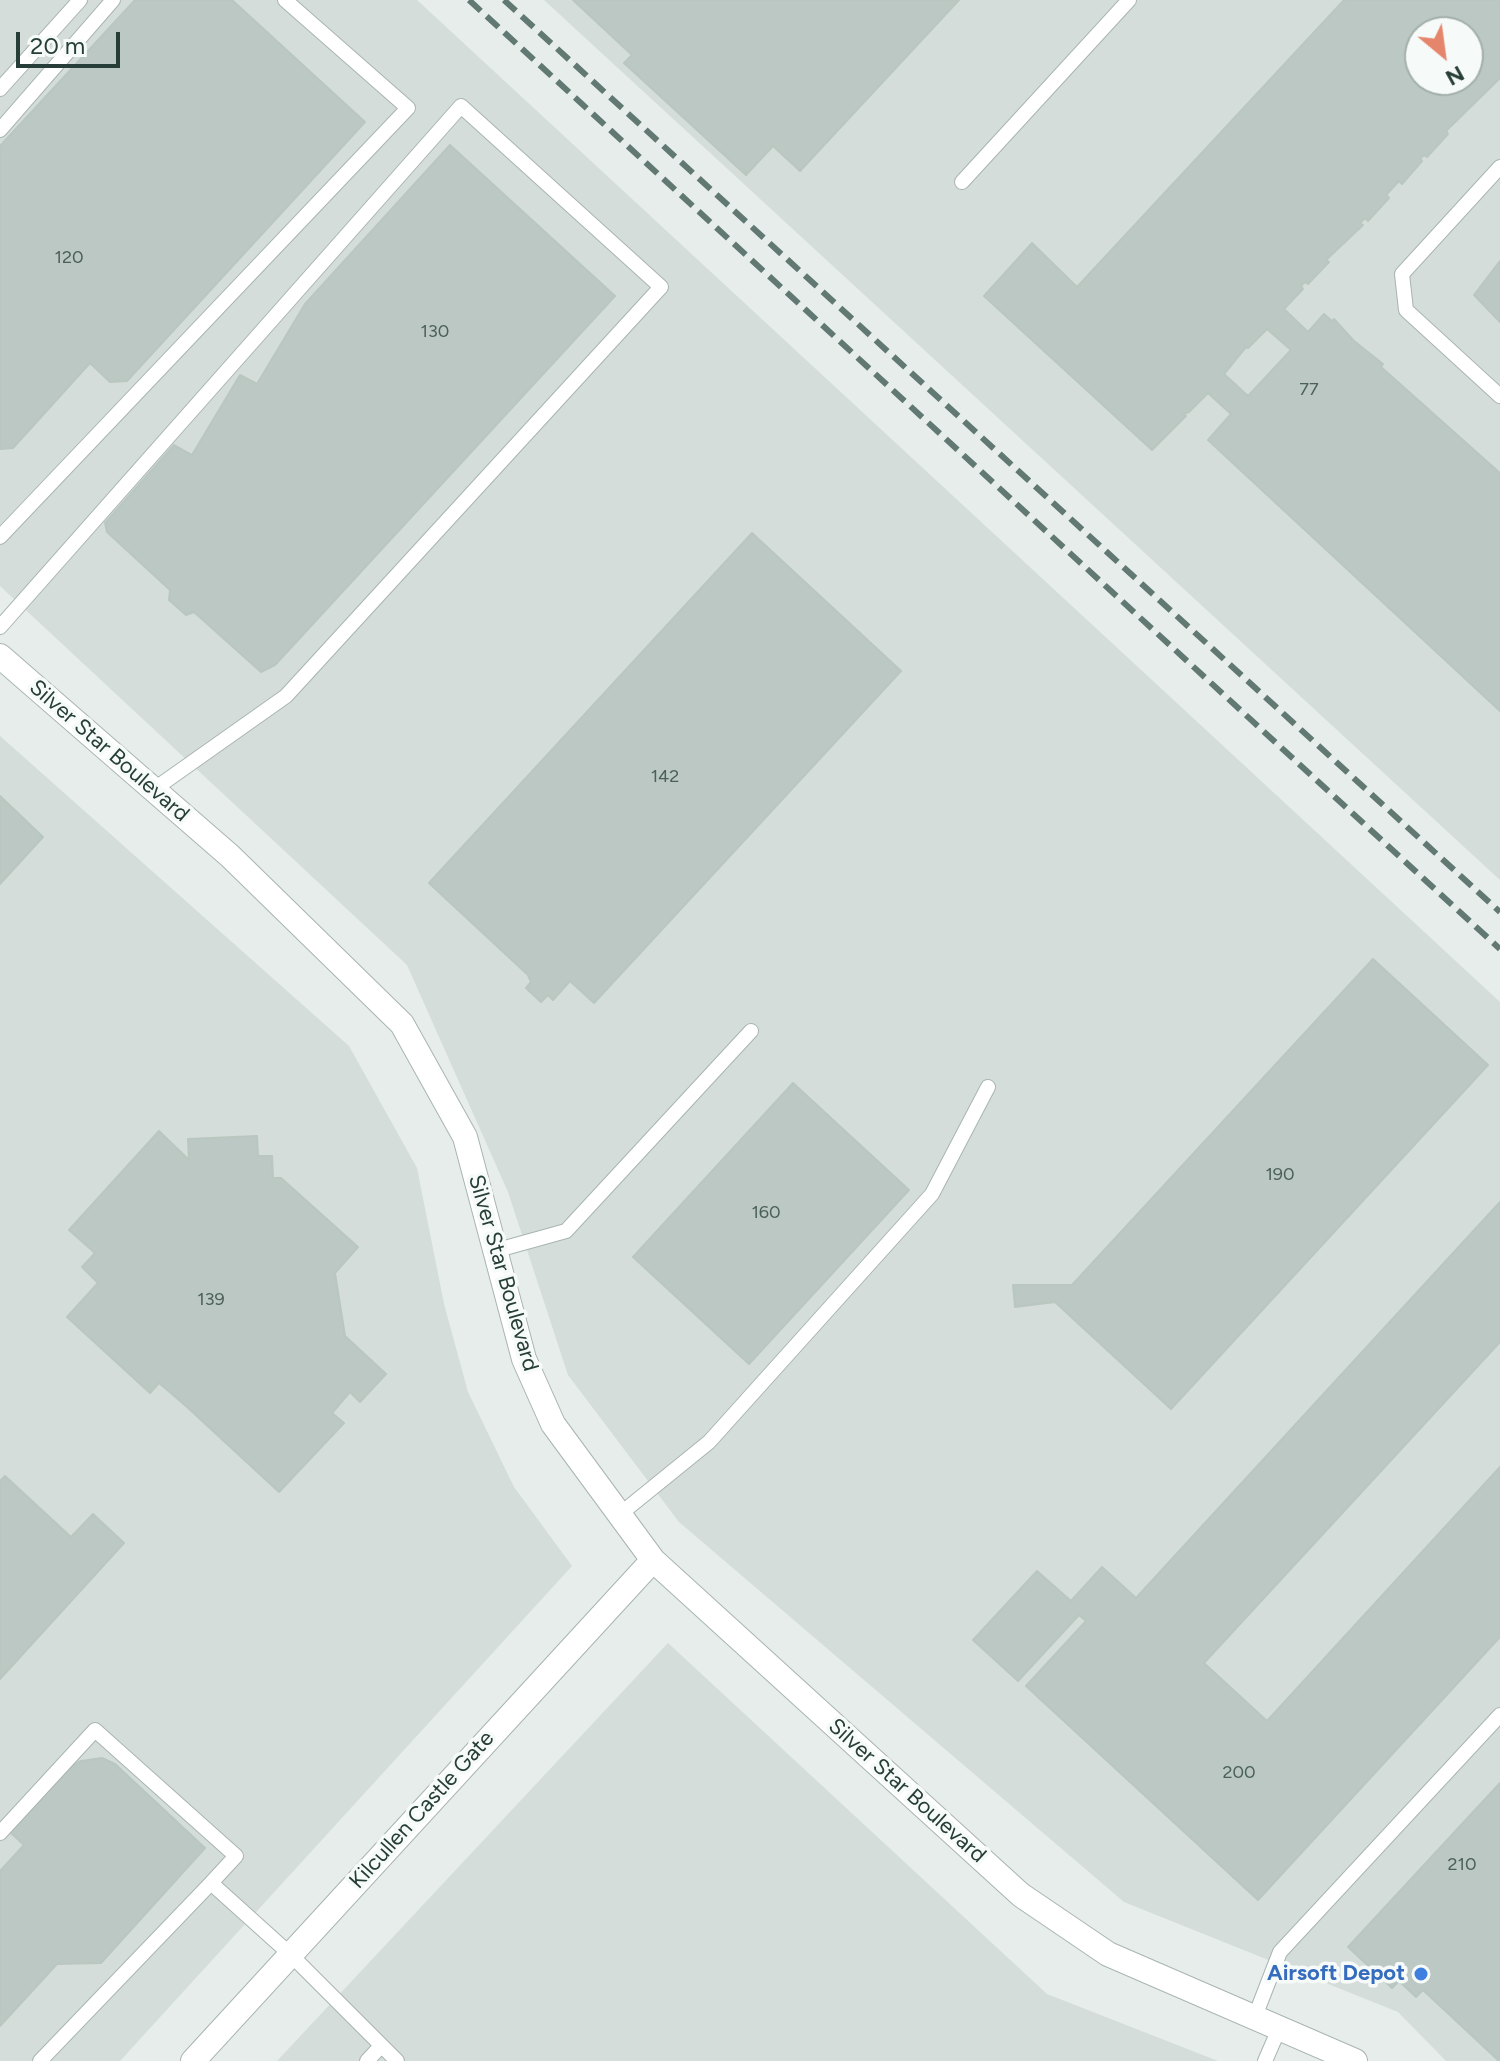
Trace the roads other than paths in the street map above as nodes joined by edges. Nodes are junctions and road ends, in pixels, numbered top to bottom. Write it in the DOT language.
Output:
graph roads {
  1 [pos="80,0"];
  2 [pos="113,0"];
  3 [pos="285,0"];
  4 [pos="1129,0"];
  5 [pos="0,89"];
  6 [pos="0,130"];
  7 [pos="1500,167"];
  8 [pos="962,182"];
  9 [pos="1500,396"];
  10 [pos="0,537"];
  11 [pos="0,627"];
  12 [pos="0,656"];
  13 [pos="153,790"];
  14 [pos="751,1031"];
  15 [pos="988,1087"];
  16 [pos="494,1251"];
  17 [pos="619,1515"];
  18 [pos="653,1560"];
  19 [pos="1500,1715"];
  20 [pos="0,1833"];
  21 [pos="211,1883"];
  22 [pos="291,1955"];
  23 [pos="1254,2019"];
  24 [pos="1279,2029"];
  25 [pos="381,2046"];
  26 [pos="40,2061"];
  27 [pos="193,2061"];
  28 [pos="367,2061"];
  29 [pos="397,2061"];
  30 [pos="1265,2061"];
  31 [pos="1355,2061"];
  1 -- 5 [label="lane"];
  2 -- 6 [label="lane"];
  3 -- 10 [label="lane"];
  4 -- 8 [label="lane"];
  7 -- 9 [label="lane"];
  11 -- 13 [label="lane"];
  12 -- 13 [label="street, Silver Star Boulevard"];
  13 -- 16 [label="street, Silver Star Boulevard"];
  14 -- 16 [label="lane"];
  15 -- 17 [label="lane"];
  16 -- 17 [label="street, Silver Star Boulevard"];
  17 -- 18 [label="street, Silver Star Boulevard"];
  18 -- 22 [label="street, Kilcullen Castle Gate"];
  18 -- 23 [label="street, Silver Star Boulevard"];
  19 -- 23 [label="lane"];
  20 -- 21 [label="lane"];
  21 -- 22 [label="lane"];
  21 -- 26 [label="lane"];
  22 -- 25 [label="lane"];
  22 -- 27 [label="street, Kilcullen Castle Gate"];
  23 -- 24 [label="street, Silver Star Boulevard"];
  24 -- 30 [label="lane"];
  24 -- 31 [label="street, Silver Star Boulevard"];
  25 -- 28 [label="lane"];
  25 -- 29 [label="lane"];
}
